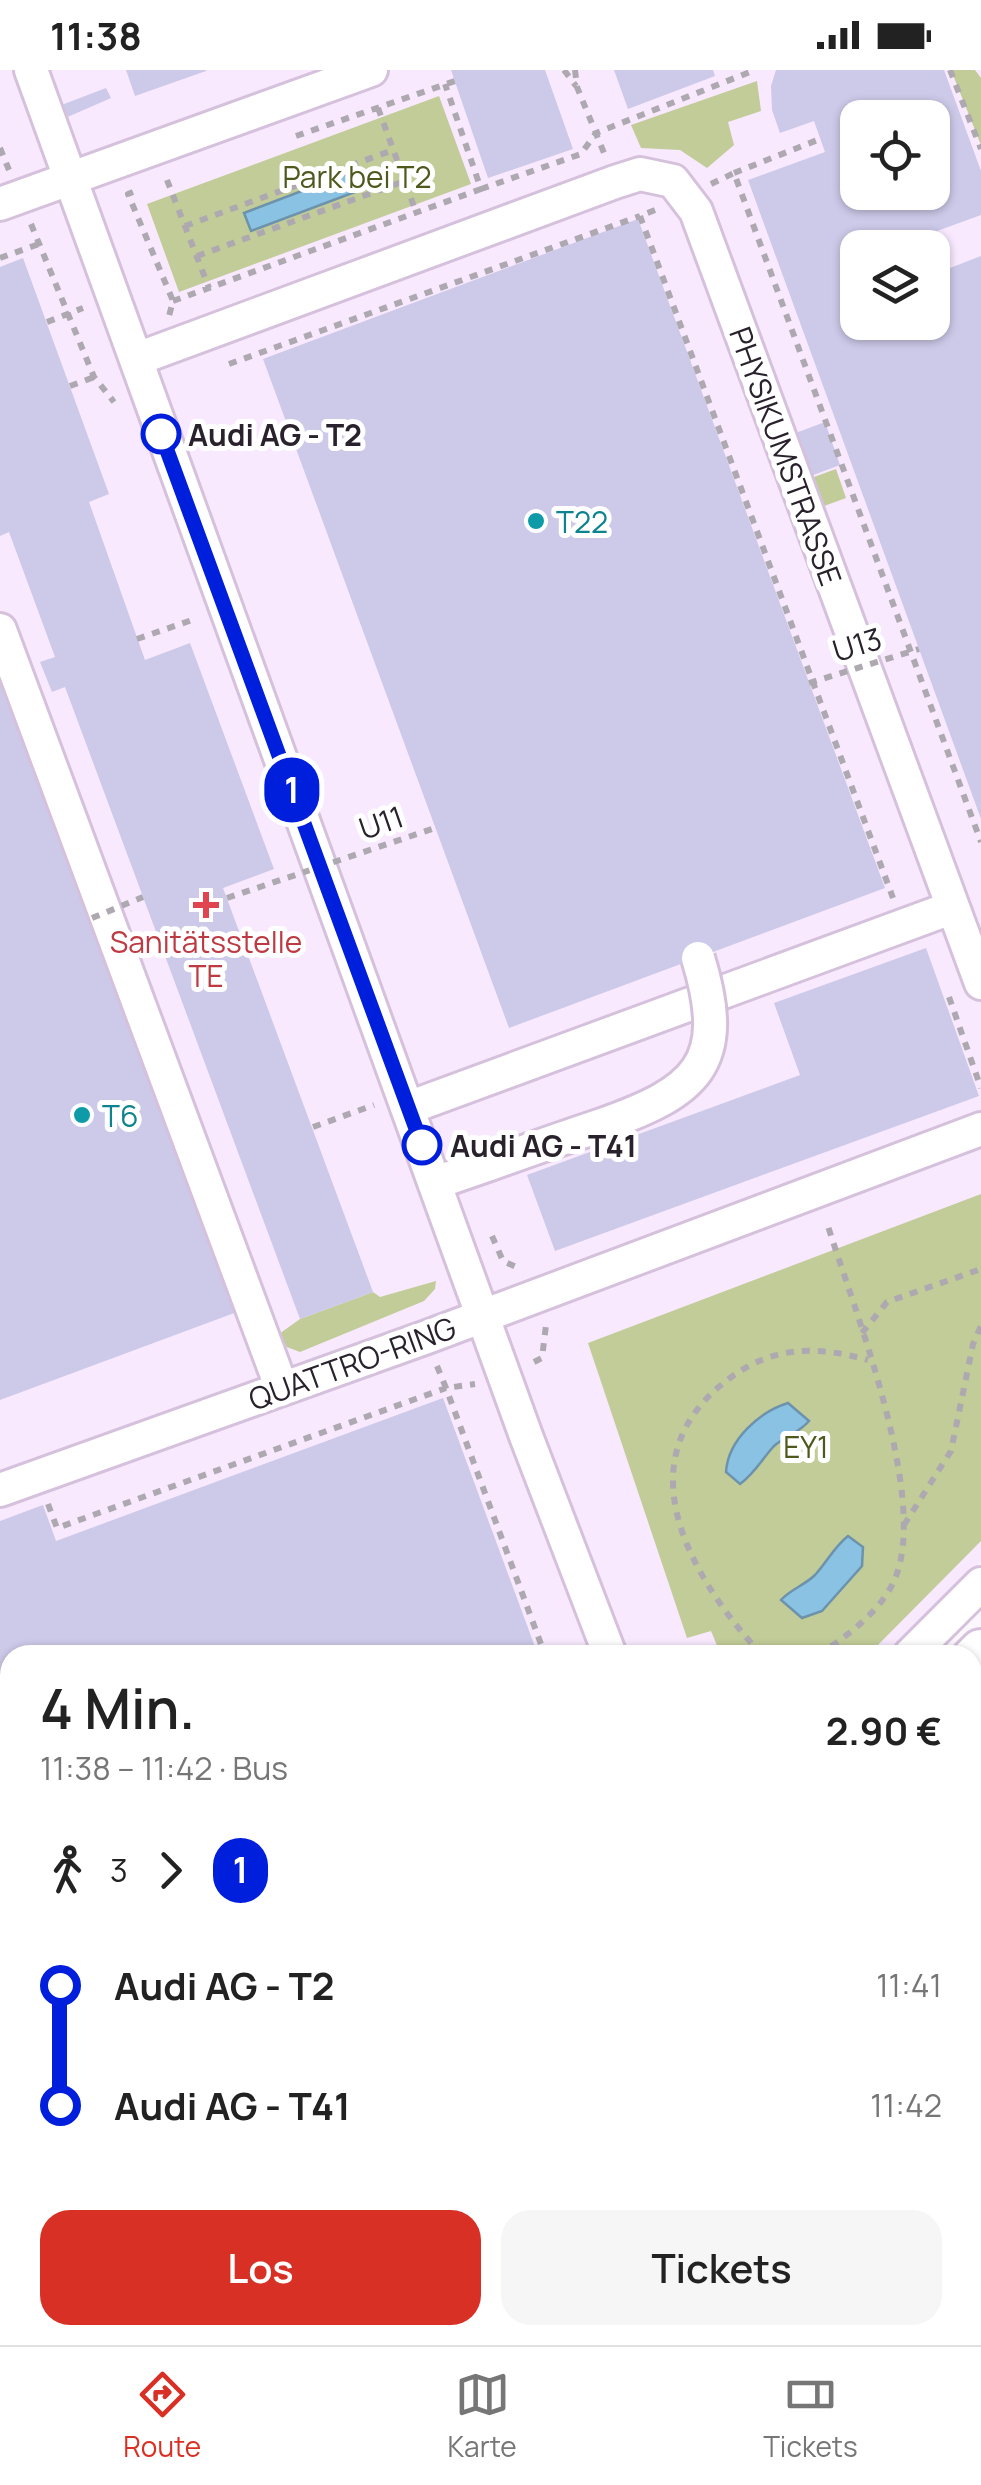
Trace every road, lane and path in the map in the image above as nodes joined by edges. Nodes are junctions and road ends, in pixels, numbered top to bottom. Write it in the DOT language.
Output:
graph roads {
  1 [pos="30,70"];
  2 [pos="371,70"];
  3 [pos="564,70"];
  4 [pos="575,70"];
  5 [pos="755,70"];
  6 [pos="950,70"];
  7 [pos="455,81"];
  8 [pos="445,84"];
  9 [pos="577,87"];
  10 [pos="378,108"];
  11 [pos="596,132"];
  12 [pos="290,138"];
  13 [pos="820,139"];
  14 [pos="981,149"];
  15 [pos="394,150"];
  16 [pos="734,173"];
  17 [pos="184,174"];
  18 [pos="627,178"];
  19 [pos="73,180"];
  20 [pos="167,180"];
  21 [pos="404,181"];
  22 [pos="154,184"];
  23 [pos="481,188"];
  24 [pos="141,189"];
  25 [pos="687,195"];
  26 [pos="0,204"];
  27 [pos="416,212"];
  28 [pos="640,216"];
  29 [pos="186,226"];
  30 [pos="39,244"];
  31 [pos="197,256"];
  32 [pos="0,258"];
  33 [pos="210,288"];
  34 [pos="173,301"];
  35 [pos="148,355"];
  36 [pos="226,365"];
  37 [pos="192,620"];
  38 [pos="0,630"];
  39 [pos="137,640"];
  40 [pos="918,648"];
  41 [pos="809,683"];
  42 [pos="435,828"];
  43 [pos="981,842"];
  44 [pos="143,897"];
  45 [pos="227,898"];
  46 [pos="951,908"];
  47 [pos="92,918"];
  48 [pos="903,926"];
  49 [pos="698,958"];
  50 [pos="944,983"];
  51 [pos="981,983"];
  52 [pos="981,1088"];
  53 [pos="392,1106"];
  54 [pos="312,1128"];
  55 [pos="981,1129"];
  56 [pos="436,1183"];
  57 [pos="827,1223"];
  58 [pos="981,1269"];
  59 [pos="482,1314"];
  60 [pos="981,1326"];
  61 [pos="861,1334"];
  62 [pos="870,1360"];
  63 [pos="282,1389"];
  64 [pos="0,1490"];
  65 [pos="46,1498"];
  66 [pos="904,1526"];
  67 [pos="981,1584"];
  68 [pos="541,1645"];
  69 [pos="606,1645"];
  70 [pos="754,1645"];
  71 [pos="834,1645"];
  72 [pos="920,1645"];
  1 -- 19 [label="lane"];
  2 -- 19 [label="lane"];
  3 -- 9 [label="path"];
  4 -- 9 [label="path"];
  5 -- 11 [label="path"];
  6 -- 14 [label="path"];
  7 -- 8 [label="path"];
  8 -- 10 [label="path"];
  8 -- 23 [label="path"];
  9 -- 11 [label="path"];
  10 -- 12 [label="path"];
  10 -- 15 [label="path"];
  11 -- 18 [label="path"];
  11 -- 23 [label="path"];
  13 -- 16 [label="path"];
  15 -- 21 [label="path"];
  15 -- 29 [label="path"];
  16 -- 25 [label="path"];
  16 -- 43 [label="path"];
  17 -- 20 [label="path"];
  18 -- 25 [label="lane"];
  18 -- 28 [label="path"];
  18 -- 35 [label="lane"];
  19 -- 26 [label="lane"];
  19 -- 35 [label="lane"];
  20 -- 22 [label="path"];
  20 -- 29 [label="path"];
  21 -- 27 [label="path"];
  21 -- 31 [label="path"];
  23 -- 27 [label="path"];
  24 -- 34 [label="path"];
  25 -- 28 [label="path"];
  25 -- 46 [label="lane, PHYSIKUMSTRASSE"];
  27 -- 33 [label="path"];
  28 -- 36 [label="path"];
  28 -- 48 [label="path"];
  29 -- 31 [label="path"];
  30 -- 32 [label="path"];
  31 -- 33 [label="path"];
  33 -- 34 [label="path"];
  34 -- 35 [label="path"];
  35 -- 53 [label="lane, QUATTRO-RING"];
  37 -- 39 [label="path"];
  38 -- 63 [label="lane"];
  40 -- 41 [label="path, U13, bridge"];
  42 -- 45 [label="path, U11, bridge"];
  44 -- 47 [label="path, bridge"];
  46 -- 48 [label="lane"];
  46 -- 51 [label="lane, PHYSIKUMSTRASSE"];
  48 -- 53 [label="lane"];
  49 -- 56 [label="lane, bridge"];
  50 -- 52 [label="path"];
  53 -- 54 [label="path"];
  53 -- 56 [label="lane, QUATTRO-RING"];
  55 -- 59 [label="lane"];
  56 -- 59 [label="lane, QUATTRO-RING"];
  57 -- 61 [label="path"];
  58 -- 61 [label="path"];
  59 -- 63 [label="lane, QUATTRO-RING"];
  59 -- 69 [label="lane"];
  60 -- 66 [label="path"];
  61 -- 62 [label="path"];
  62 -- 66 [label="path"];
  62 -- 70 [label="path"];
  63 -- 64 [label="lane, QUATTRO-RING"];
  65 -- 68 [label="path"];
  66 -- 71 [label="path"];
  67 -- 72 [label="lane"];
}
